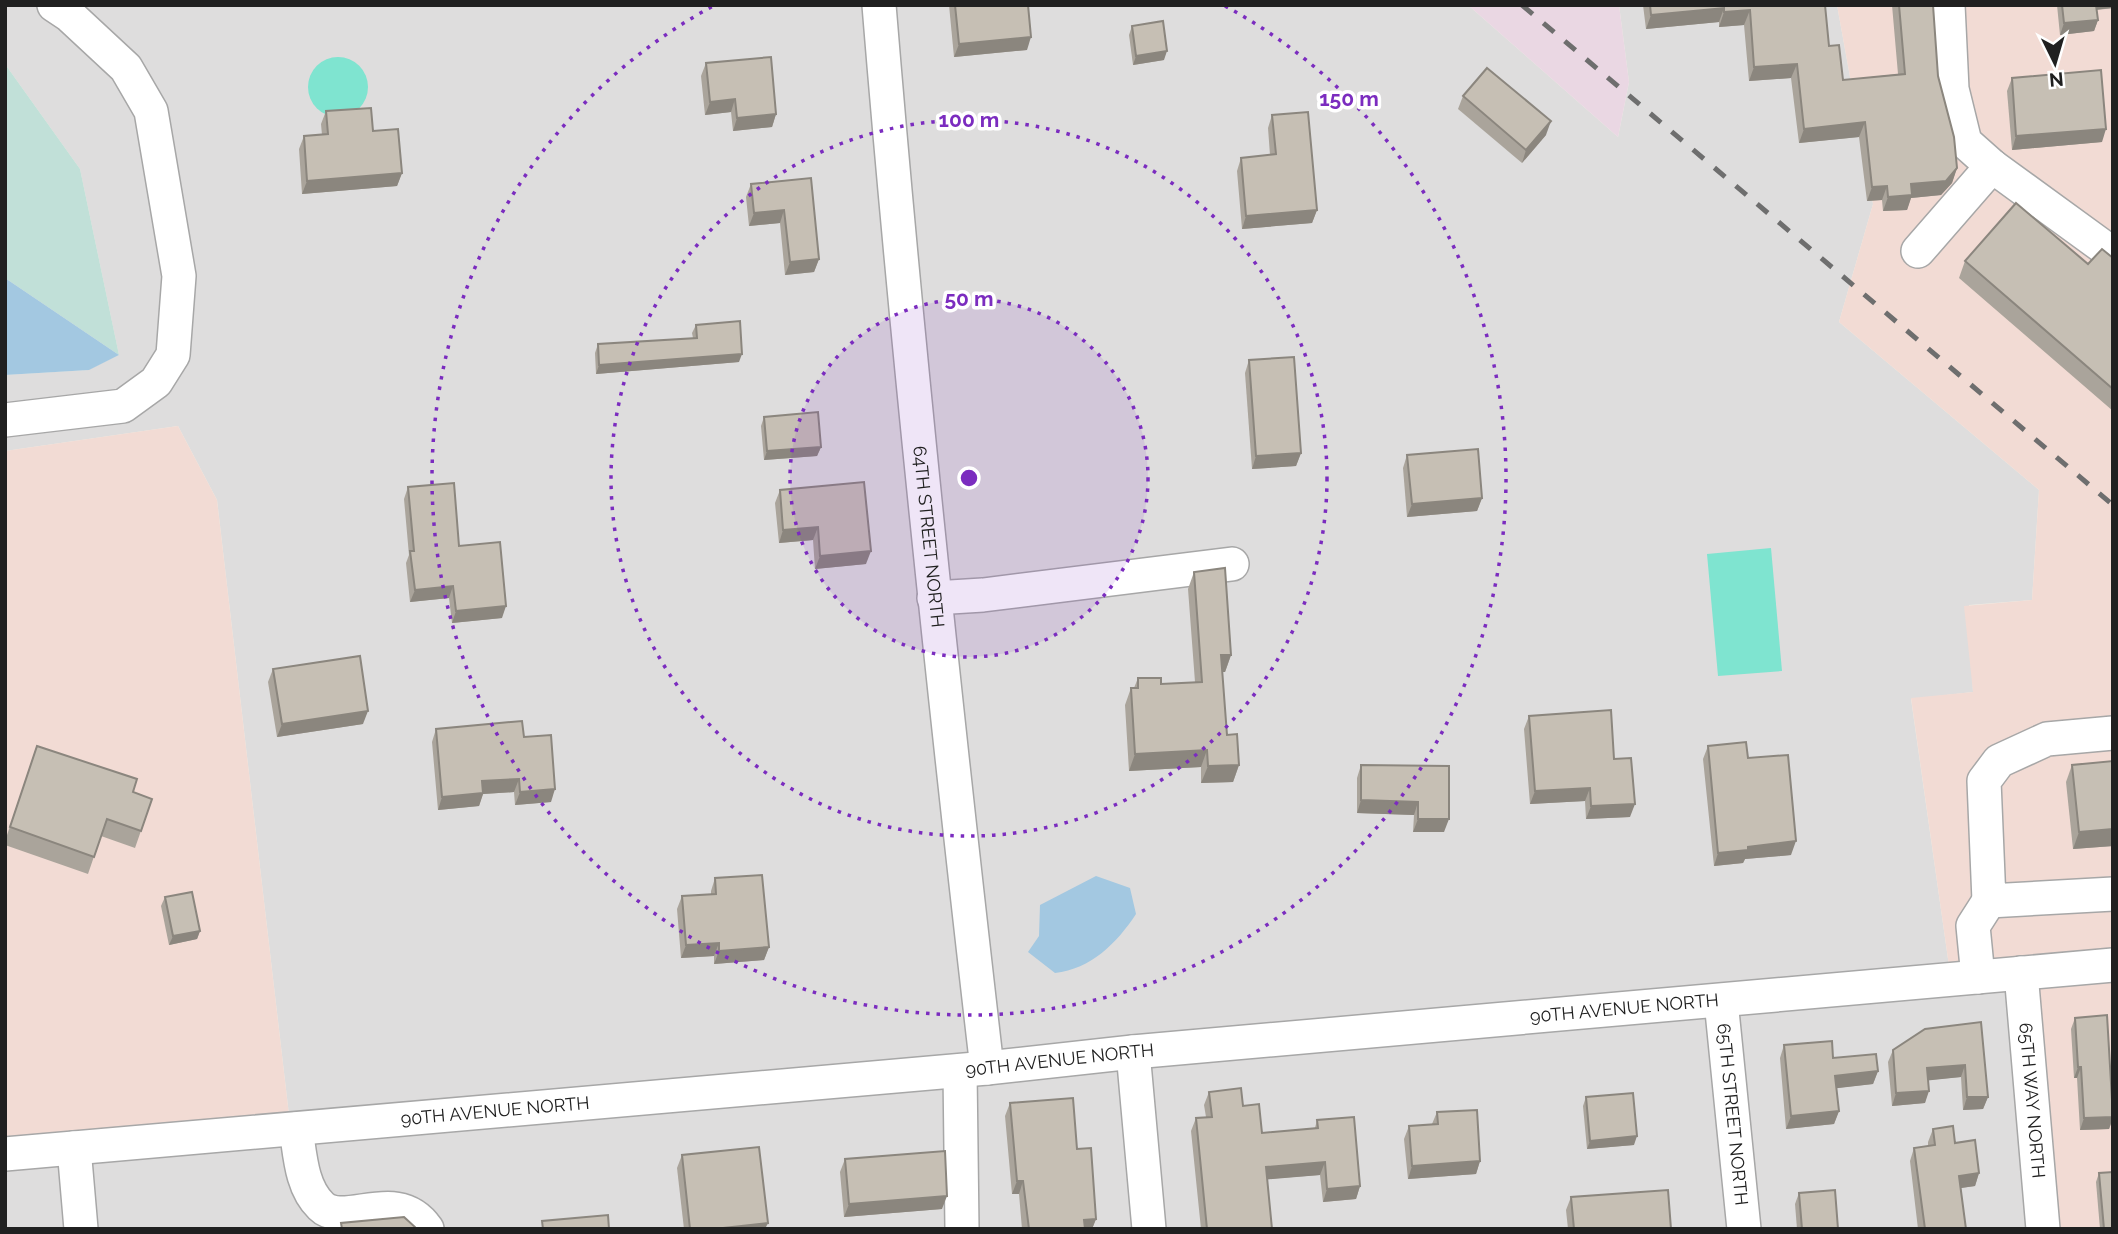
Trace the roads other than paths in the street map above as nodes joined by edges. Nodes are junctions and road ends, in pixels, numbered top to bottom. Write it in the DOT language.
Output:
graph roads {
  1 [pos="54,5"];
  2 [pos="879,5"];
  3 [pos="1948,5"];
  4 [pos="1992,166"];
  5 [pos="1918,251"];
  6 [pos="2113,254"];
  7 [pos="5,421"];
  8 [pos="1232,564"];
  9 [pos="934,598"];
  10 [pos="2113,733"];
  11 [pos="2113,894"];
  12 [pos="1989,901"];
  13 [pos="2113,965"];
  14 [pos="2021,973"];
  15 [pos="1978,977"];
  16 [pos="1721,1001"];
  17 [pos="1133,1052"];
  18 [pos="974,1070"];
  19 [pos="296,1129"];
  20 [pos="74,1148"];
  21 [pos="5,1154"];
  22 [pos="80,1229"];
  23 [pos="427,1229"];
  24 [pos="962,1229"];
  25 [pos="1149,1229"];
  26 [pos="1744,1229"];
  27 [pos="2043,1229"];
  1 -- 7 [label="street"];
  2 -- 9 [label="street, 64TH STREET NORTH"];
  3 -- 4 [label="street"];
  4 -- 5 [label="street"];
  4 -- 6 [label="street"];
  8 -- 9 [label="street"];
  9 -- 18 [label="street, 64TH STREET NORTH"];
  10 -- 12 [label="street"];
  11 -- 12 [label="street"];
  12 -- 15 [label="street"];
  13 -- 14 [label="street, 90TH AVENUE NORTH"];
  14 -- 15 [label="street, 90TH AVENUE NORTH"];
  14 -- 27 [label="street, 65TH WAY NORTH"];
  15 -- 16 [label="street, 90TH AVENUE NORTH"];
  16 -- 17 [label="street, 90TH AVENUE NORTH"];
  16 -- 26 [label="street, 65TH STREET NORTH"];
  17 -- 18 [label="street, 90TH AVENUE NORTH"];
  17 -- 25 [label="street"];
  18 -- 19 [label="street, 90TH AVENUE NORTH"];
  18 -- 24 [label="street, 64TH STREET NORTH"];
  19 -- 20 [label="street, 90TH AVENUE NORTH"];
  19 -- 23 [label="street"];
  20 -- 21 [label="street, 90TH AVENUE NORTH"];
  20 -- 22 [label="street"];
}
